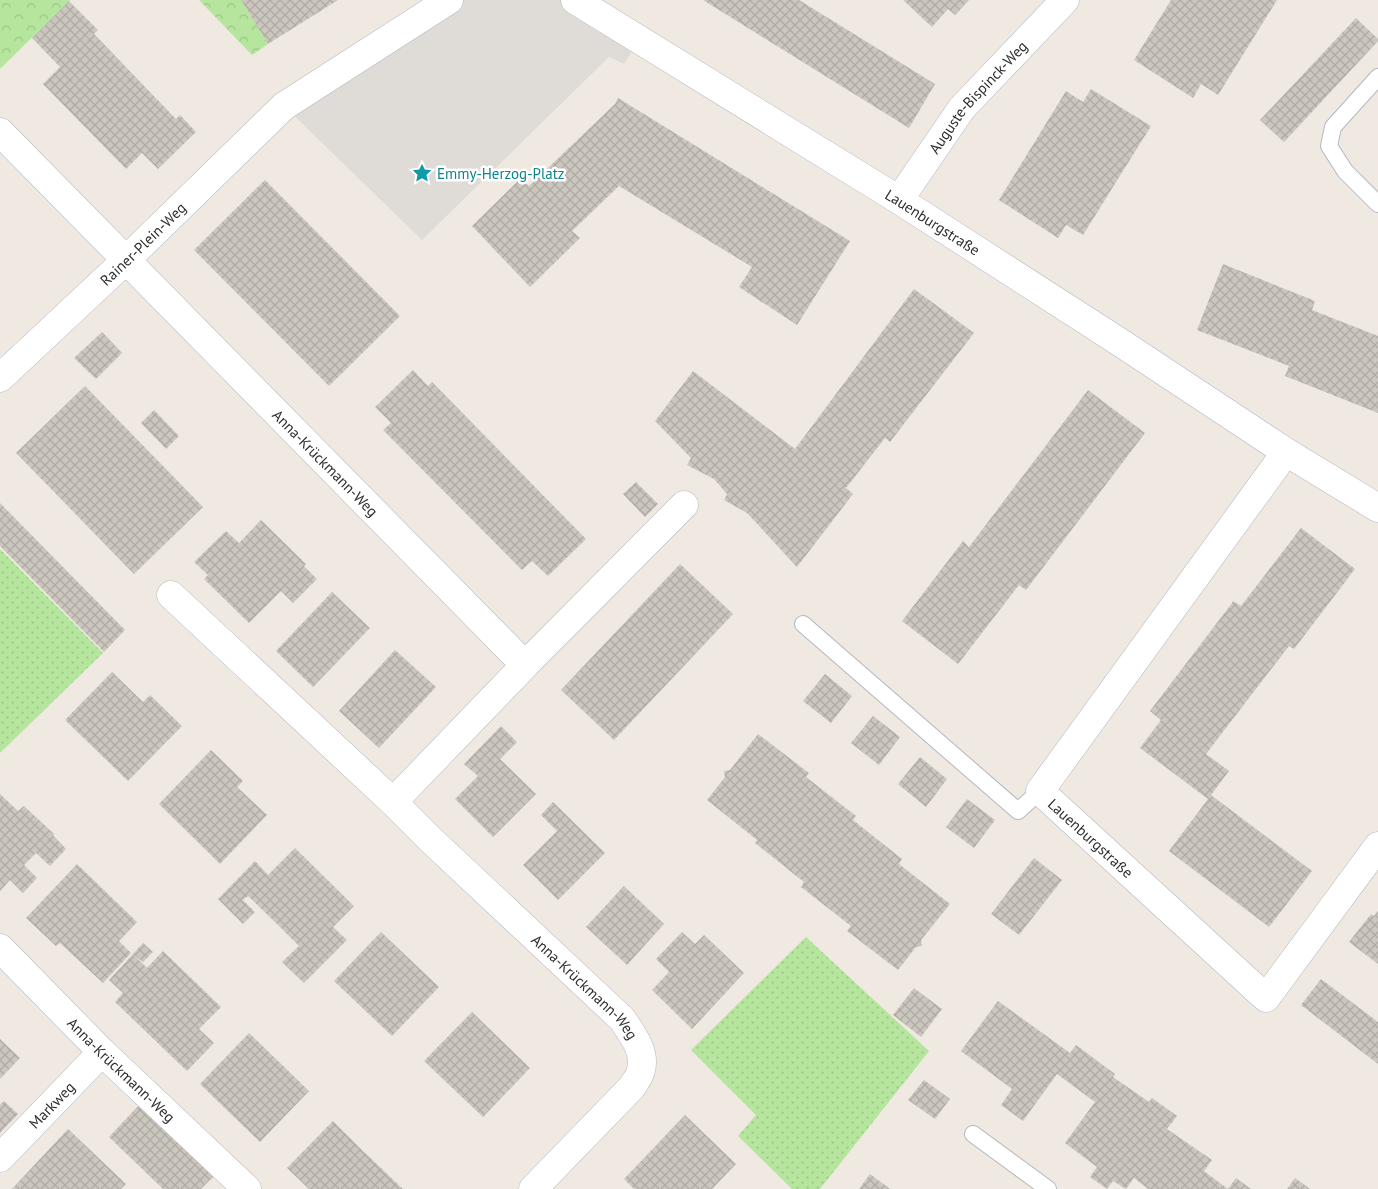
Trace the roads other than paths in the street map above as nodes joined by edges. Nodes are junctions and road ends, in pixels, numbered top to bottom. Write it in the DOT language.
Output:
graph roads {
  1 [pos="449,0"];
  2 [pos="575,0"];
  3 [pos="1065,0"];
  4 [pos="1378,76"];
  5 [pos="0,132"];
  6 [pos="899,200"];
  7 [pos="1378,204"];
  8 [pos="126,260"];
  9 [pos="0,378"];
  10 [pos="1286,452"];
  11 [pos="684,505"];
  12 [pos="1378,508"];
  13 [pos="171,595"];
  14 [pos="803,624"];
  15 [pos="525,665"];
  16 [pos="1040,791"];
  17 [pos="393,802"];
  18 [pos="1378,846"];
  19 [pos="0,948"];
  20 [pos="102,1052"];
  21 [pos="973,1134"];
  22 [pos="0,1158"];
  23 [pos="247,1189"];
  24 [pos="533,1189"];
  25 [pos="1048,1189"];
  1 -- 8 [label="street, Rainer-Plein-Weg"];
  2 -- 6 [label="street, Lauenburgstraße"];
  3 -- 6 [label="street, Auguste-Bispinck-Weg"];
  4 -- 7 [label="lane"];
  5 -- 8 [label="street, Anna-Krückmann-Weg"];
  6 -- 10 [label="street, Lauenburgstraße"];
  8 -- 9 [label="street, Rainer-Plein-Weg"];
  8 -- 15 [label="street, Anna-Krückmann-Weg"];
  10 -- 12 [label="street, Lauenburgstraße"];
  10 -- 16 [label="street, Lauenburgstraße"];
  11 -- 15 [label="street"];
  13 -- 17 [label="street, Anna-Krückmann-Weg"];
  14 -- 16 [label="lane"];
  15 -- 17 [label="street"];
  16 -- 18 [label="street, Lauenburgstraße"];
  17 -- 24 [label="street, Anna-Krückmann-Weg"];
  19 -- 20 [label="street, Anna-Krückmann-Weg"];
  20 -- 22 [label="street, Markweg"];
  20 -- 23 [label="street, Anna-Krückmann-Weg"];
  21 -- 25 [label="lane"];
}
